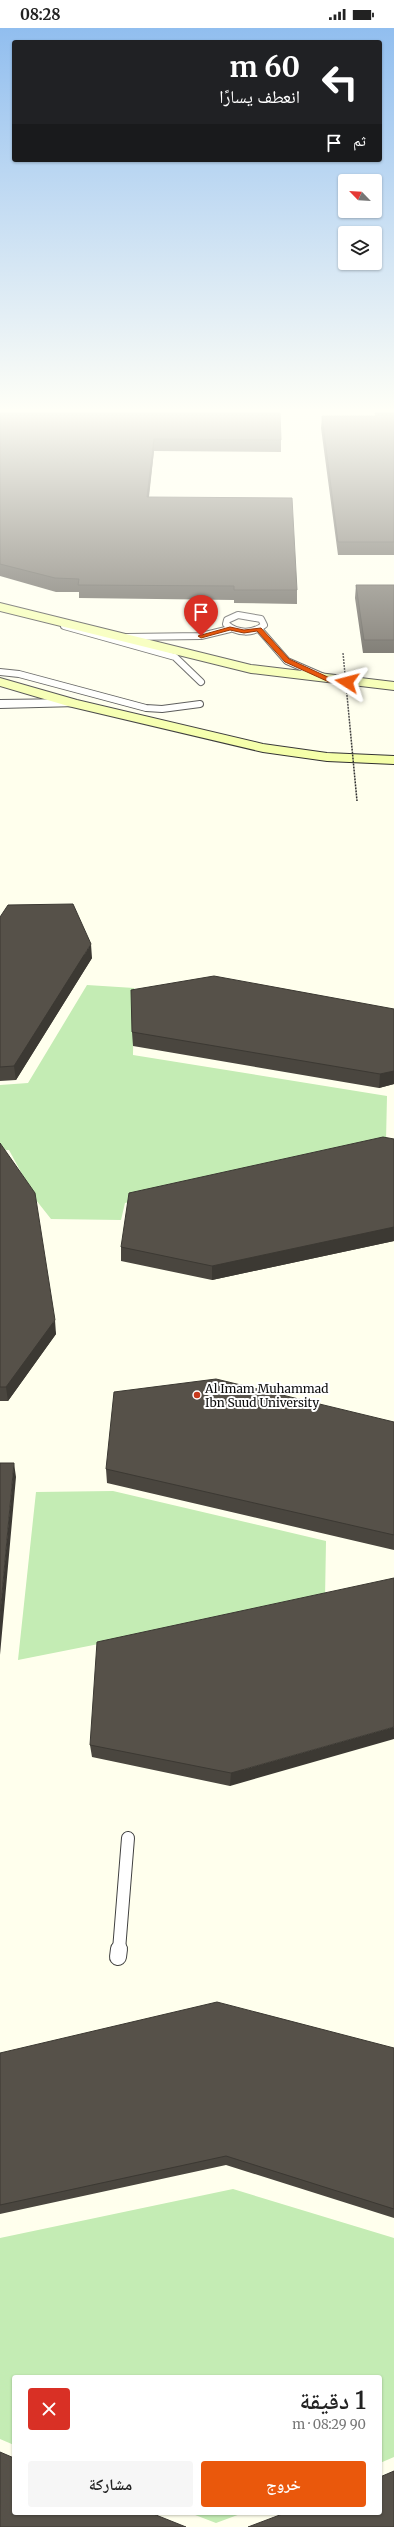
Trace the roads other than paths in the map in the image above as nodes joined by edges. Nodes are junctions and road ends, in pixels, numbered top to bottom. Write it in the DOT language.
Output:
graph roads {
  1 [pos="0,607"];
  2 [pos="0,611"];
  3 [pos="28,614"];
  4 [pos="230,628"];
  5 [pos="259,629"];
  6 [pos="126,637"];
  7 [pos="0,672"];
  8 [pos="331,680"];
  9 [pos="0,682"];
  10 [pos="201,682"];
  11 [pos="394,686"];
  12 [pos="73,703"];
  13 [pos="0,704"];
  14 [pos="200,704"];
  15 [pos="394,760"];
  16 [pos="128,1838"];
  17 [pos="118,1957"];
  1 -- 3 [label="street"];
  2 -- 3 [label="lane"];
  3 -- 6 [label="street"];
  3 -- 10 [label="lane"];
  4 -- 5 [label="lane"];
  4 -- 5 [label="lane"];
  4 -- 6 [label="lane"];
  5 -- 8 [label="lane"];
  6 -- 8 [label="street"];
  7 -- 14 [label="lane"];
  8 -- 11 [label="street"];
  9 -- 12 [label="street"];
  12 -- 13 [label="street"];
  12 -- 15 [label="street"];
  16 -- 17 [label="lane"];
}
